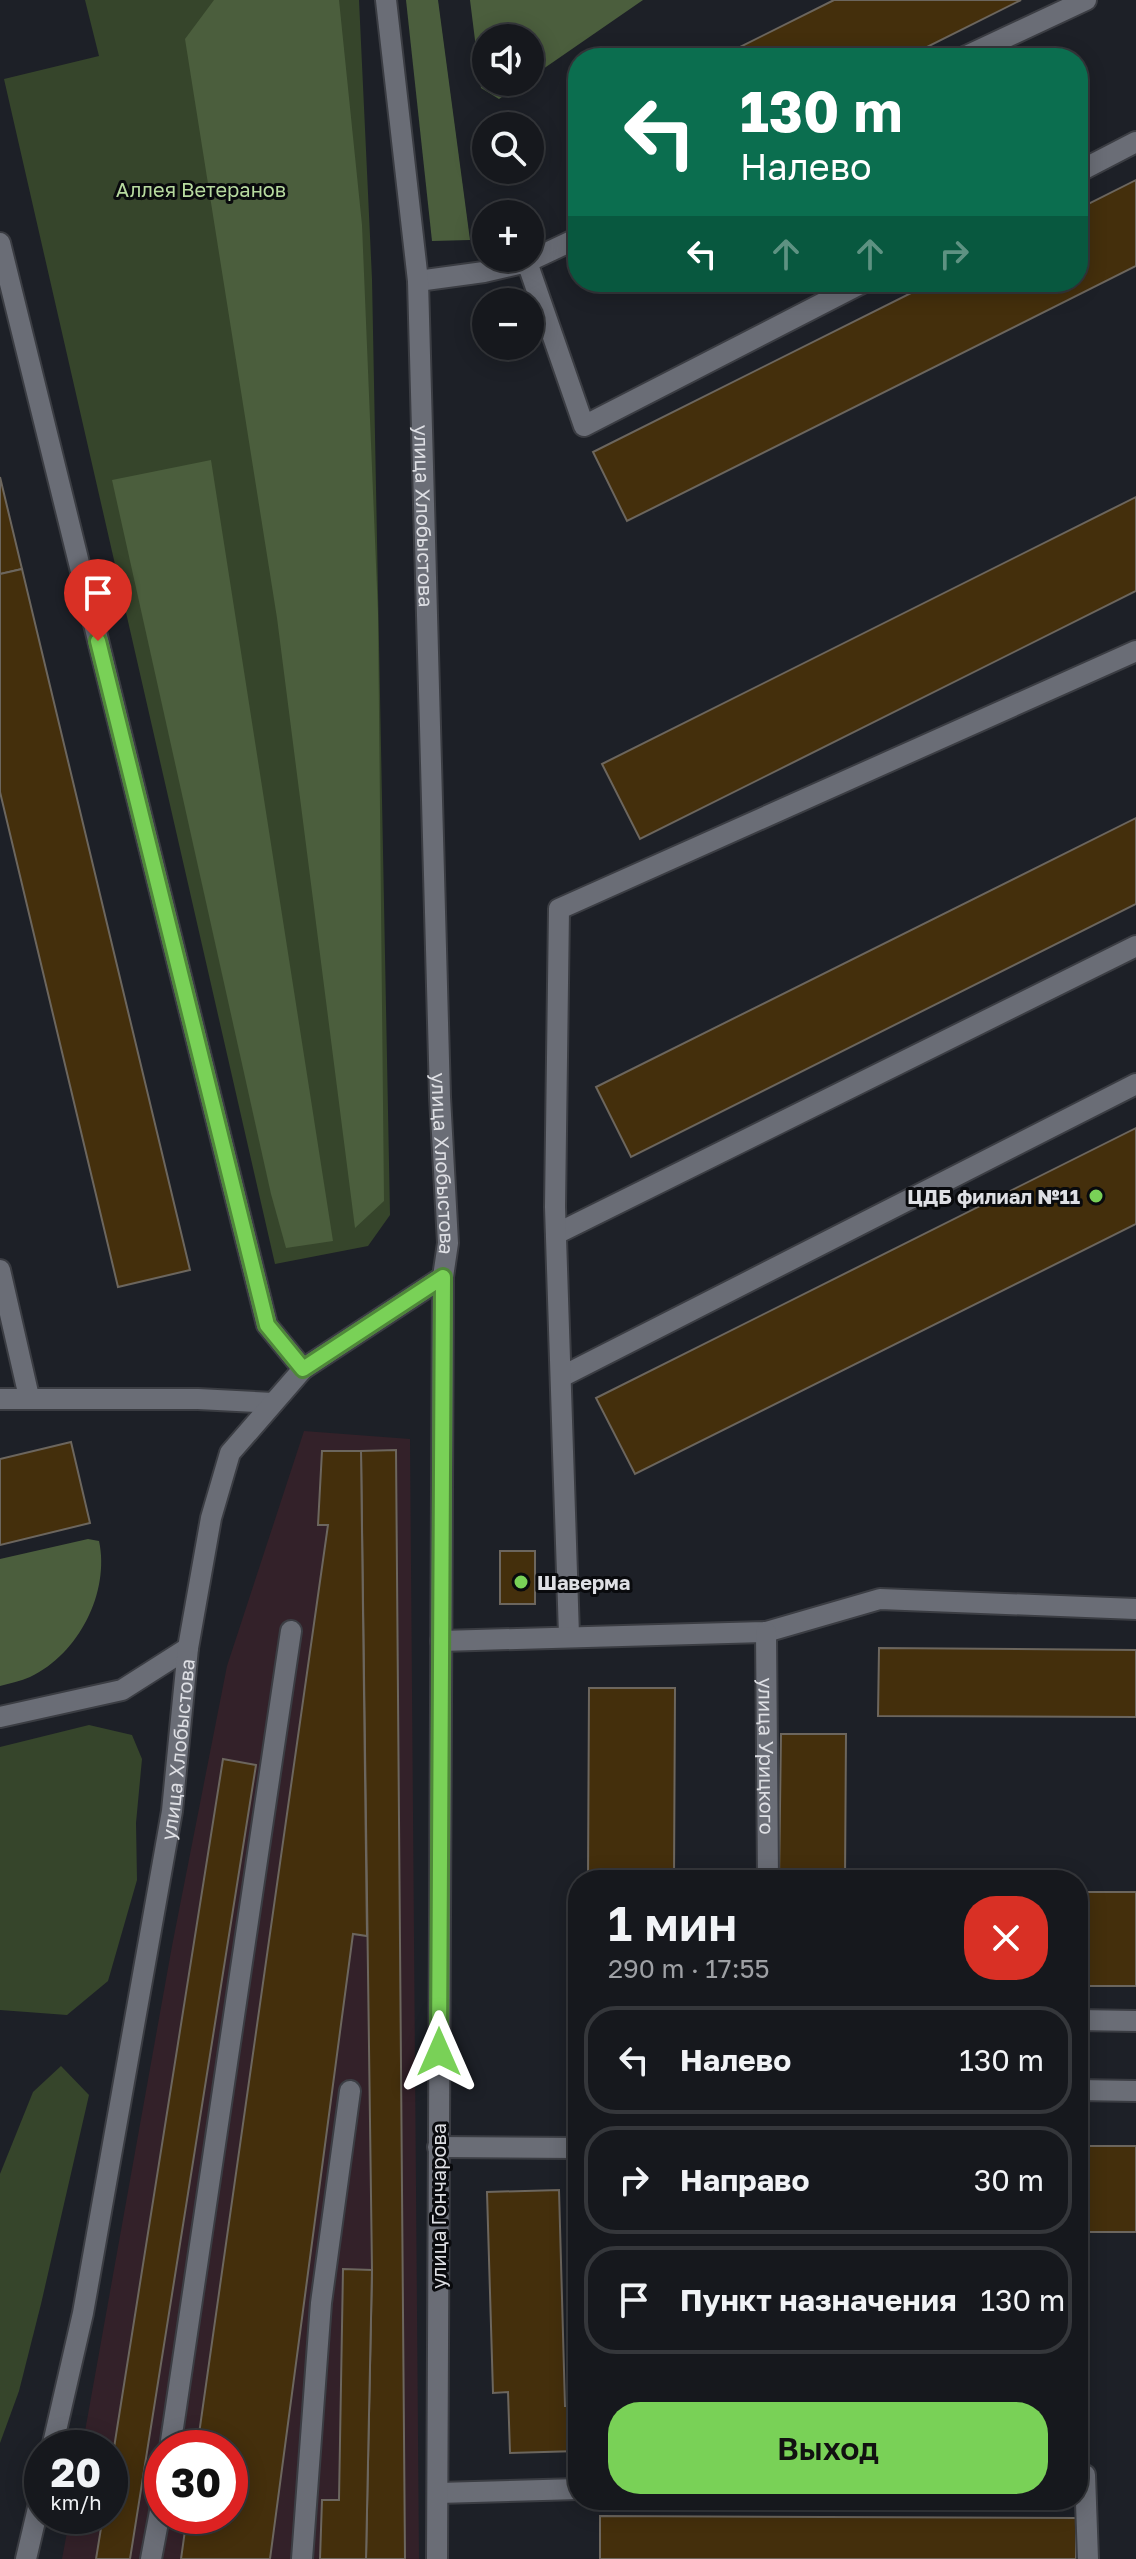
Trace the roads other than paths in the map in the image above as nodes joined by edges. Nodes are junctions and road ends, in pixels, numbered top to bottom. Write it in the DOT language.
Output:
graph roads {
  1 [pos="386,0"];
  2 [pos="1086,0"];
  3 [pos="983,48"];
  4 [pos="1136,142"];
  5 [pos="1088,167"];
  6 [pos="0,243"];
  7 [pos="568,243"];
  8 [pos="544,254"];
  9 [pos="472,272"];
  10 [pos="530,272"];
  11 [pos="418,281"];
  12 [pos="845,292"];
  13 [pos="1136,651"];
  14 [pos="1136,946"];
  15 [pos="1136,1084"];
  16 [pos="556,1234"];
  17 [pos="0,1270"];
  18 [pos="443,1277"];
  19 [pos="303,1369"];
  20 [pos="561,1377"];
  21 [pos="29,1397"];
  22 [pos="0,1399"];
  23 [pos="273,1403"];
  24 [pos="1136,1609"];
  25 [pos="291,1631"];
  26 [pos="766,1632"];
  27 [pos="569,1635"];
  28 [pos="441,1641"];
  29 [pos="188,1648"];
  30 [pos="0,1717"];
  31 [pos="768,1870"];
  32 [pos="1088,2020"];
  33 [pos="1136,2021"];
  34 [pos="1088,2090"];
  35 [pos="350,2091"];
  36 [pos="1136,2091"];
  37 [pos="438,2147"];
  38 [pos="568,2148"];
  39 [pos="56,2430"];
  40 [pos="173,2430"];
  41 [pos="568,2489"];
  42 [pos="438,2493"];
  43 [pos="1086,2510"];
  44 [pos="32,2534"];
  45 [pos="156,2534"];
  46 [pos="26,2559"];
  47 [pos="151,2559"];
  48 [pos="302,2559"];
  49 [pos="437,2559"];
  50 [pos="1088,2559"];
  1 -- 11 [label="street, улица Хлобыстова"];
  2 -- 3 [label="street"];
  4 -- 5 [label="street"];
  6 -- 19 [label="street"];
  7 -- 8 [label="street"];
  9 -- 11 [label="street"];
  10 -- 12 [label="street"];
  11 -- 18 [label="street, улица Хлобыстова"];
  13 -- 16 [label="street"];
  14 -- 16 [label="street"];
  15 -- 20 [label="street"];
  16 -- 20 [label="street"];
  17 -- 21 [label="street"];
  18 -- 19 [label="street, улица Хлобыстова"];
  18 -- 28 [label="street, улица Гончарова"];
  19 -- 23 [label="street, улица Хлобыстова"];
  20 -- 27 [label="street"];
  21 -- 22 [label="street"];
  21 -- 23 [label="street"];
  23 -- 29 [label="street, улица Хлобыстова"];
  24 -- 26 [label="street"];
  25 -- 40 [label="street"];
  26 -- 27 [label="street"];
  26 -- 31 [label="street, улица Урицкого"];
  27 -- 28 [label="street"];
  28 -- 37 [label="street, улица Гончарова"];
  29 -- 30 [label="street"];
  29 -- 39 [label="street, улица Хлобыстова"];
  32 -- 33 [label="street"];
  34 -- 36 [label="street"];
  35 -- 48 [label="street"];
  37 -- 38 [label="street"];
  37 -- 42 [label="street, улица Гончарова"];
  41 -- 42 [label="street"];
  42 -- 49 [label="street, улица Гончарова"];
  43 -- 50 [label="street"];
  44 -- 46 [label="street"];
  45 -- 47 [label="street"];
}
